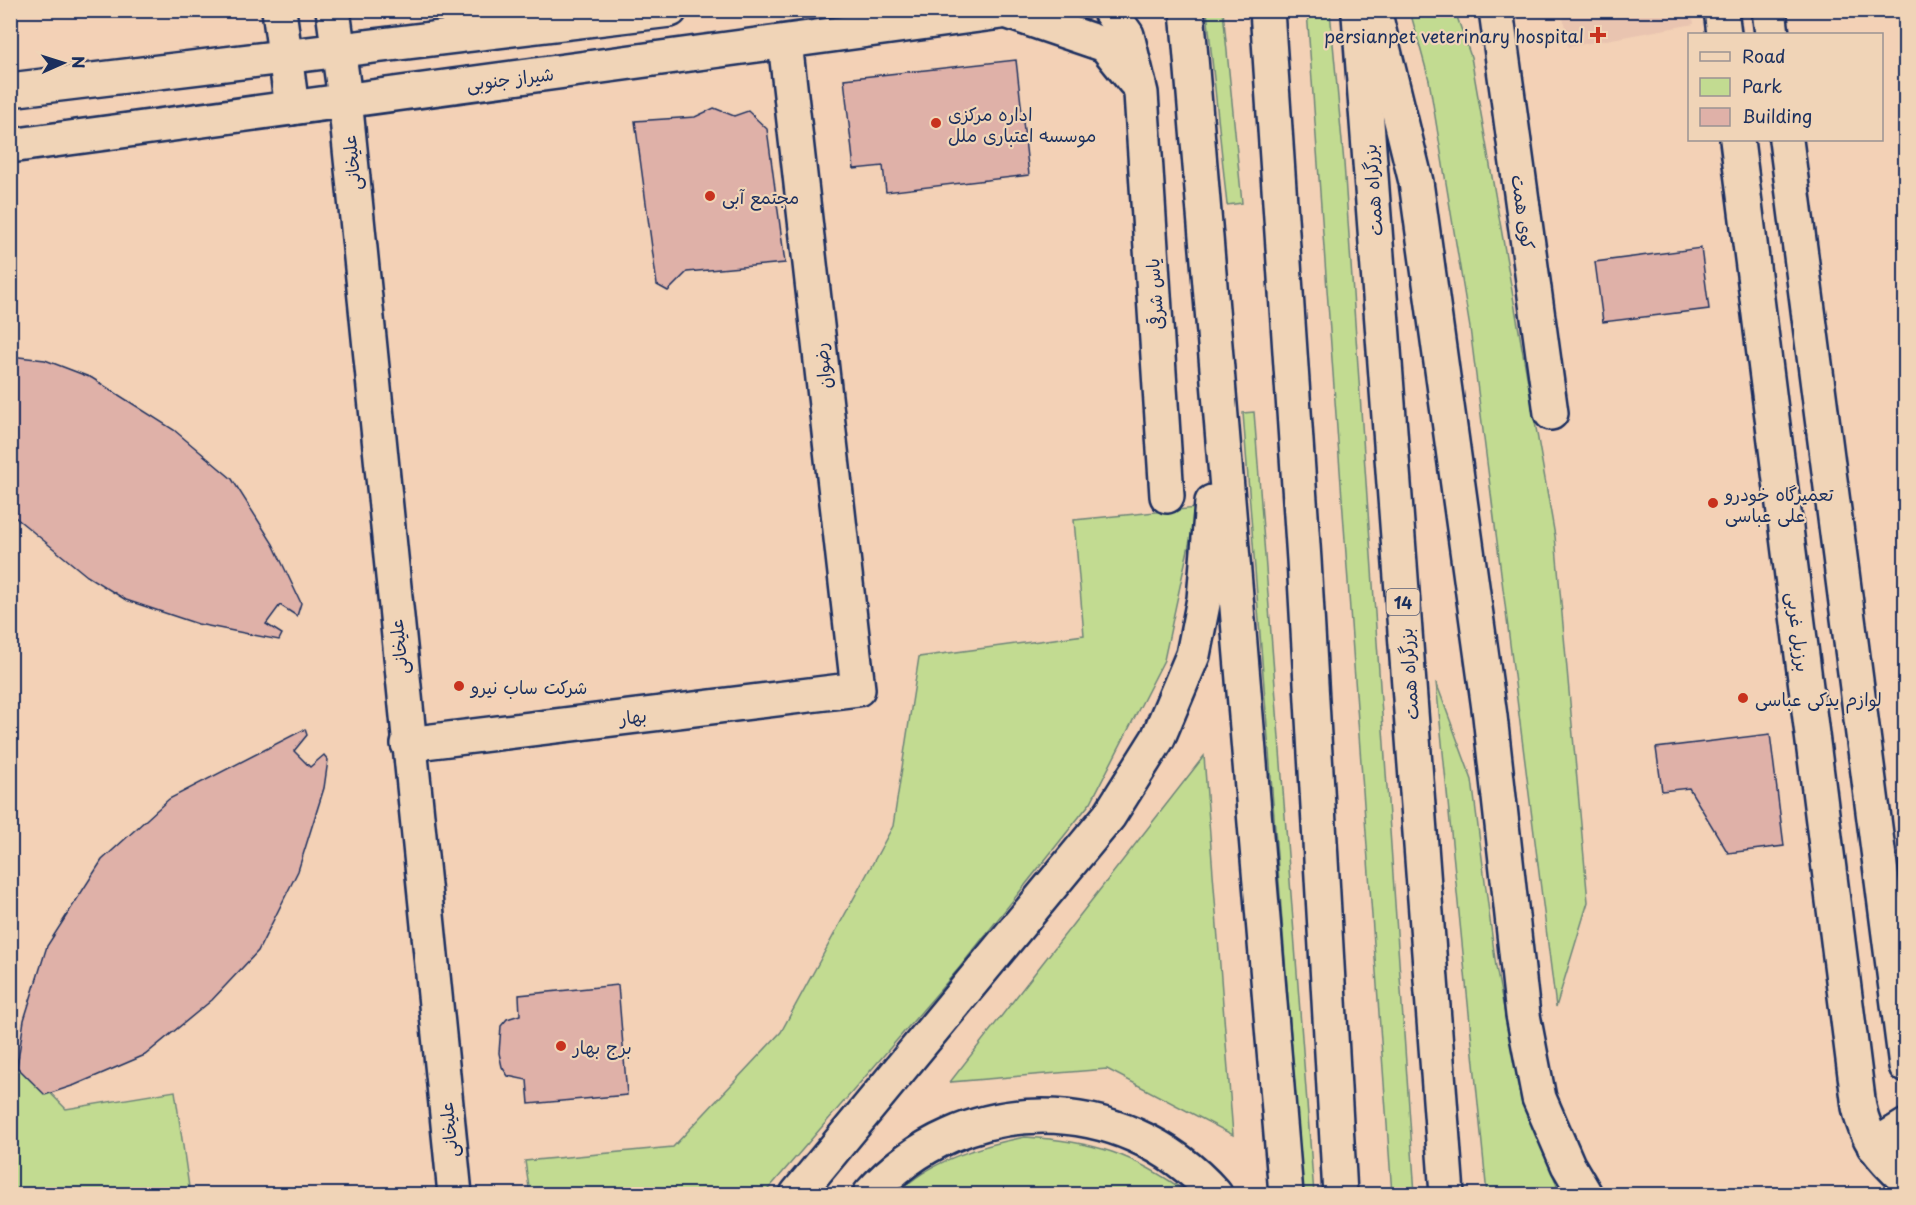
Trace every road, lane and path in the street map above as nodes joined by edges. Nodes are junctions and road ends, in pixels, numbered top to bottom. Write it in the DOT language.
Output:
graph roads {
  1 [pos="279,10"];
  2 [pos="333,10"];
  3 [pos="1109,10"];
  4 [pos="1187,10"];
  5 [pos="1267,10"];
  6 [pos="1359,10"];
  7 [pos="1374,10"];
  8 [pos="1496,10"];
  9 [pos="1721,10"];
  10 [pos="1769,10"];
  11 [pos="657,11"];
  12 [pos="1013,12"];
  13 [pos="1724,33"];
  14 [pos="1772,33"];
  15 [pos="785,42"];
  16 [pos="338,49"];
  17 [pos="285,57"];
  18 [pos="10,90"];
  19 [pos="1141,93"];
  20 [pos="345,99"];
  21 [pos="292,108"];
  22 [pos="1737,141"];
  23 [pos="1786,141"];
  24 [pos="10,146"];
  25 [pos="1220,408"];
  26 [pos="1551,413"];
  27 [pos="1167,496"];
  28 [pos="858,689"];
  29 [pos="408,744"];
  30 [pos="1905,1066"];
  31 [pos="1905,1126"];
  32 [pos="1874,1146"];
  33 [pos="1905,1180"];
  34 [pos="455,1194"];
  35 [pos="797,1194"];
  36 [pos="870,1194"];
  37 [pos="1215,1194"];
  38 [pos="1286,1194"];
  39 [pos="1340,1194"];
  40 [pos="1447,1194"];
  41 [pos="1585,1194"];
  1 -- 17 [label="main road"];
  2 -- 16 [label="main road, علیخانی"];
  3 -- 19 [label="main road, یاس شرقی"];
  4 -- 25 [label="main road"];
  5 -- 39 [label="main road"];
  6 -- 40 [label="main road, بزرگراه همت / 14"];
  7 -- 41 [label="main road"];
  8 -- 26 [label="main road, کوی همت"];
  9 -- 13 [label="main road"];
  10 -- 14 [label="main road"];
  11 -- 16 [label="main road"];
  12 -- 15 [label="main road, شیراز جنوبی"];
  12 -- 19 [label="main road"];
  15 -- 20 [label="main road, شیراز جنوبی"];
  15 -- 28 [label="main road, رضوان"];
  16 -- 17 [label="main road"];
  16 -- 20 [label="main road, علیخانی"];
  17 -- 18 [label="main road"];
  17 -- 21 [label="main road"];
  19 -- 27 [label="main road, یاس شرقی"];
  20 -- 21 [label="main road, شیراز جنوبی"];
  20 -- 29 [label="main road, علیخانی"];
  21 -- 24 [label="main road, شیراز جنوبی"];
  22 -- 32 [label="main road, برزیل غربی"];
  23 -- 30 [label="main road"];
  25 -- 35 [label="main road"];
  25 -- 38 [label="main road"];
  28 -- 29 [label="main road, بهار"];
  29 -- 34 [label="main road, علیخانی"];
  31 -- 32 [label="main road"];
  32 -- 33 [label="main road, برزیل غربی"];
  36 -- 37 [label="main road"];
}
